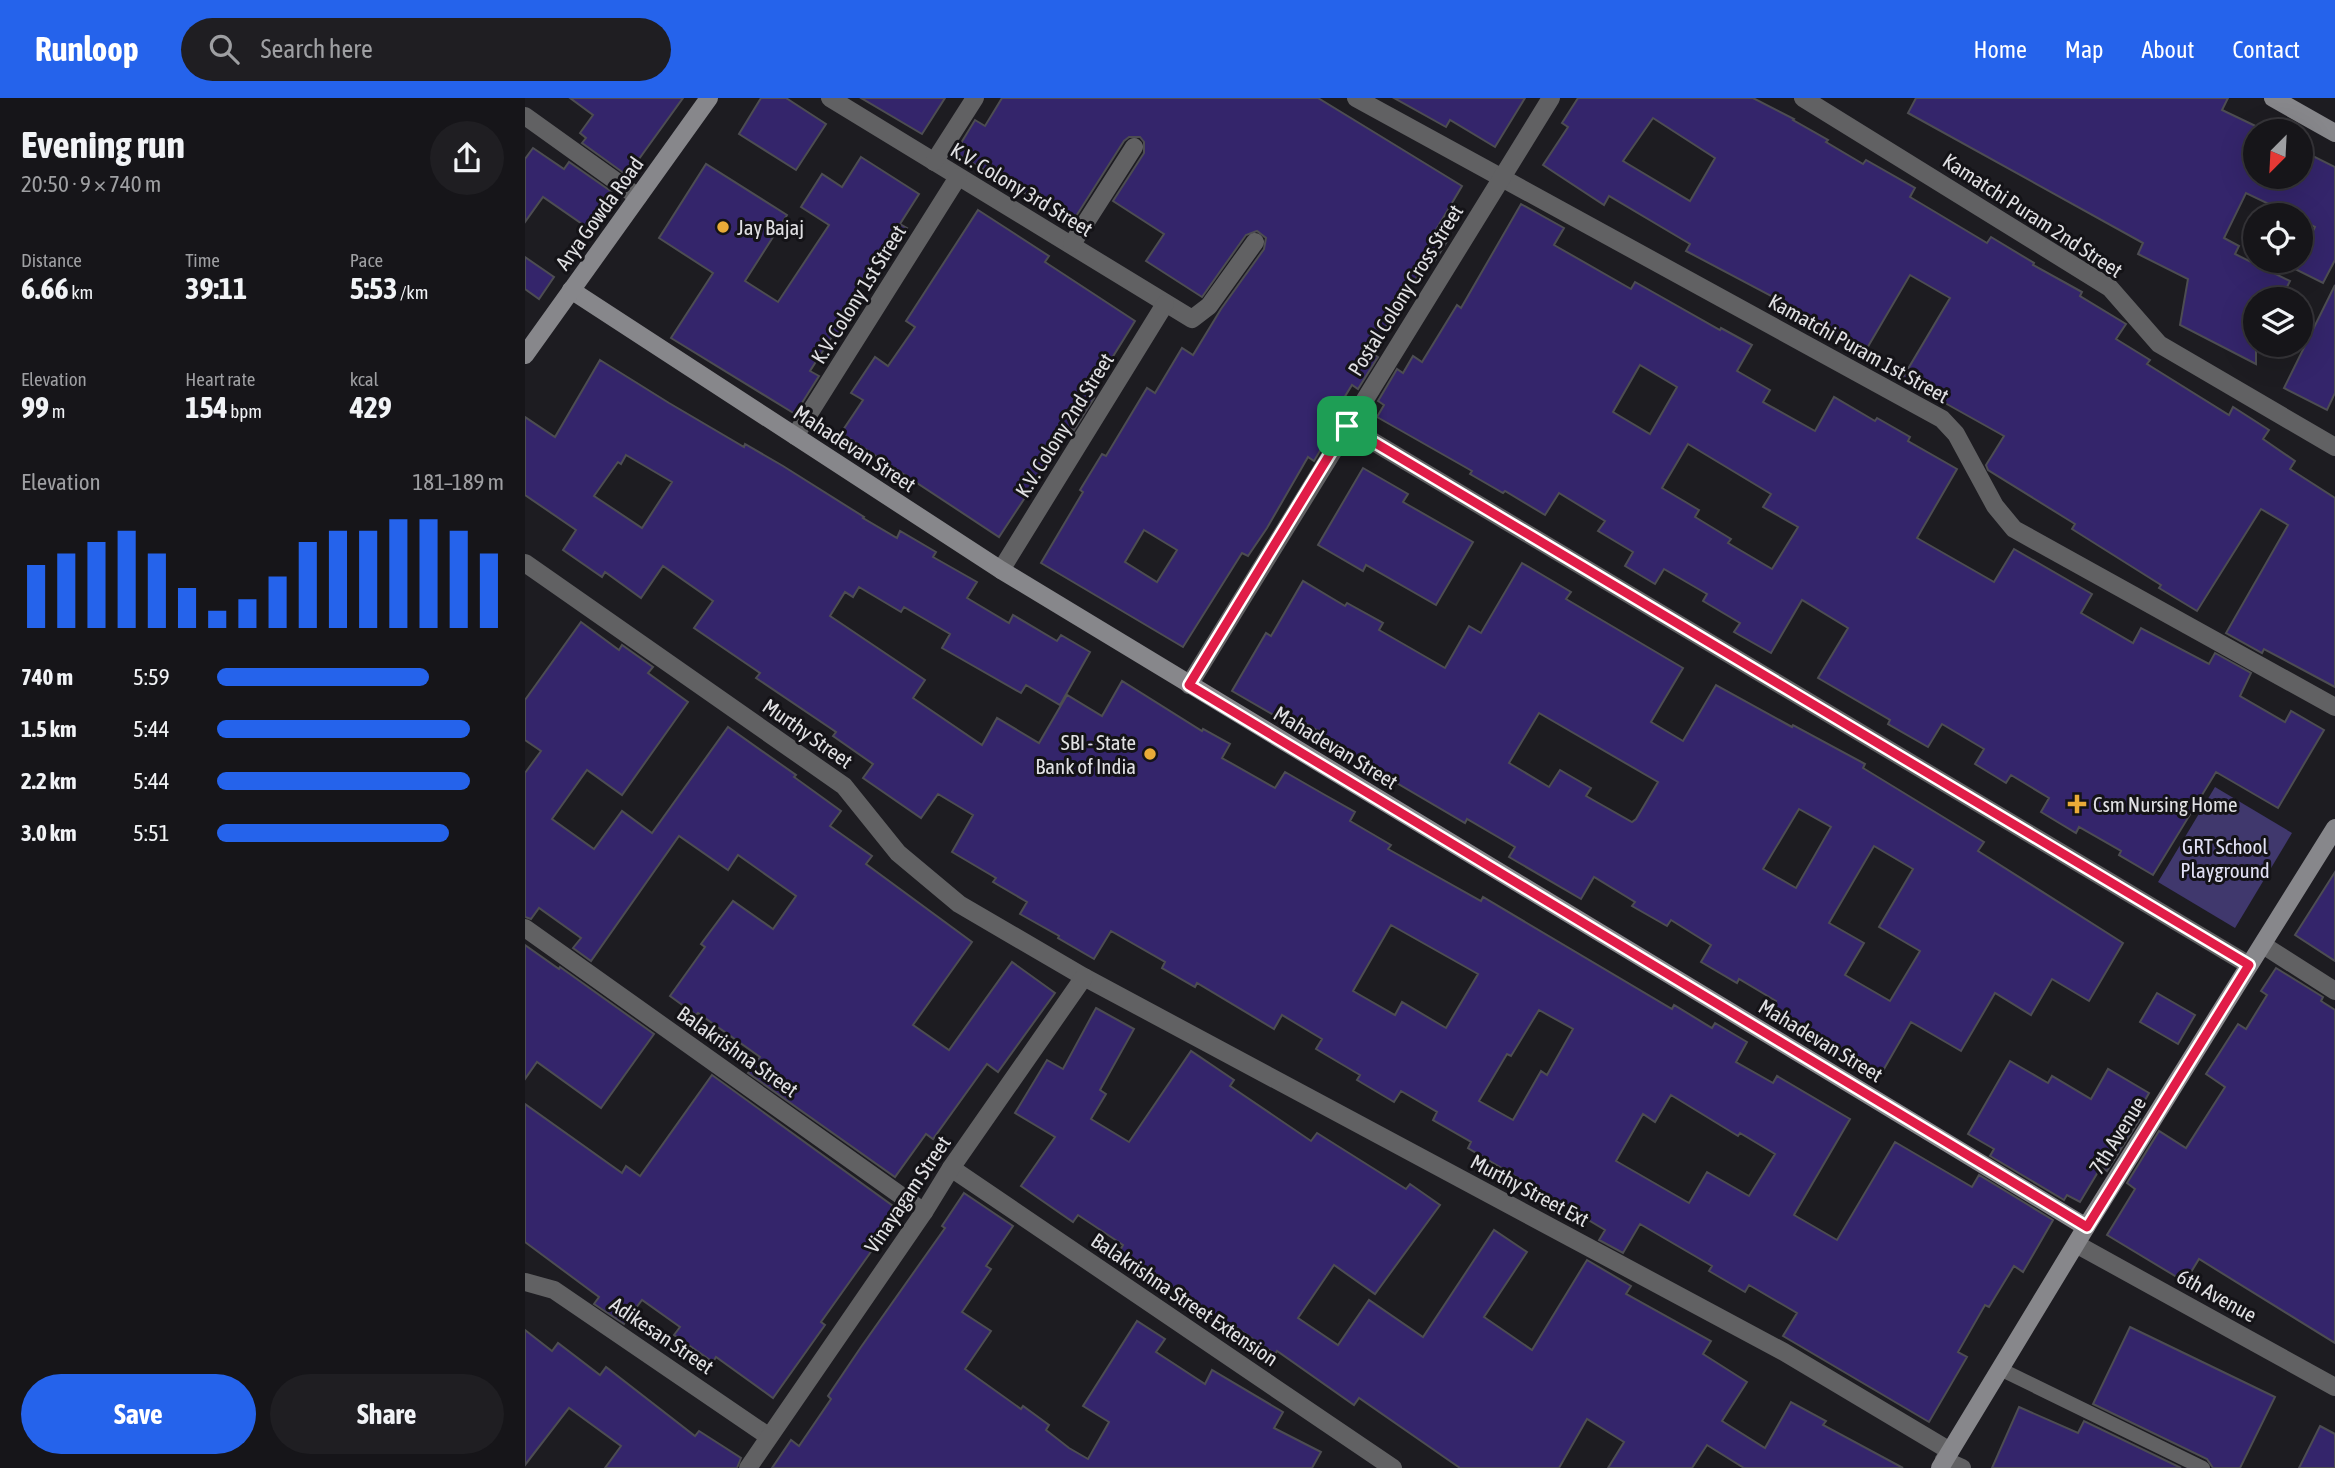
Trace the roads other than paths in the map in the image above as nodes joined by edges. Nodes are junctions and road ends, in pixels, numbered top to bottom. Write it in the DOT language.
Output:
graph roads {
  1 [pos="709,98"];
  2 [pos="830,98"];
  3 [pos="975,98"];
  4 [pos="1356,98"];
  5 [pos="1551,98"];
  6 [pos="1804,98"];
  7 [pos="2273,98"];
  8 [pos="525,116"];
  9 [pos="2334,129"];
  10 [pos="1133,147"];
  11 [pos="934,163"];
  12 [pos="958,177"];
  13 [pos="1501,177"];
  14 [pos="638,197"];
  15 [pos="1255,242"];
  16 [pos="1072,244"];
  17 [pos="571,290"];
  18 [pos="1165,304"];
  19 [pos="525,355"];
  20 [pos="1347,426"];
  21 [pos="795,436"];
  22 [pos="2335,447"];
  23 [pos="525,563"];
  24 [pos="1001,570"];
  25 [pos="1189,685"];
  26 [pos="2335,707"];
  27 [pos="2335,828"];
  28 [pos="525,928"];
  29 [pos="2263,946"];
  30 [pos="2249,965"];
  31 [pos="1084,977"];
  32 [pos="2335,991"];
  33 [pos="951,1168"];
  34 [pos="924,1212"];
  35 [pos="2087,1227"];
  36 [pos="2076,1244"];
  37 [pos="525,1282"];
  38 [pos="2000,1369"];
  39 [pos="2335,1387"];
  40 [pos="768,1436"];
  41 [pos="1945,1460"];
  42 [pos="748,1468"];
  43 [pos="1393,1468"];
  44 [pos="1962,1468"];
  45 [pos="2203,1468"];
  1 -- 14 [label="street, Arya Gowda Road"];
  2 -- 11 [label="street, K.V. Colony 3rd Street"];
  3 -- 11 [label="street"];
  4 -- 13 [label="street, Kamatchi Puram 1st Street"];
  5 -- 13 [label="street, Postal Colony Cross Street"];
  6 -- 22 [label="street, Kamatchi Puram 2nd Street"];
  7 -- 9 [label="street"];
  8 -- 14 [label="street"];
  10 -- 16 [label="street"];
  11 -- 12 [label="street, K.V. Colony 3rd Street"];
  12 -- 16 [label="street, K.V. Colony 3rd Street"];
  12 -- 21 [label="street, K.V. Colony 1st Street"];
  13 -- 20 [label="street, Postal Colony Cross Street"];
  13 -- 26 [label="street, Kamatchi Puram 1st Street"];
  14 -- 17 [label="street, Arya Gowda Road"];
  15 -- 18 [label="street, K.V. Colony 3rd Street"];
  16 -- 18 [label="street, K.V. Colony 3rd Street"];
  17 -- 19 [label="street, Arya Gowda Road"];
  17 -- 21 [label="street, Mahadevan Street"];
  18 -- 24 [label="street, K.V. Colony 2nd Street"];
  20 -- 25 [label="street, Postal Colony Cross Street"];
  20 -- 30 [label="street"];
  21 -- 24 [label="street, Mahadevan Street"];
  23 -- 31 [label="street, Murthy Street"];
  24 -- 25 [label="street, Mahadevan Street"];
  25 -- 35 [label="street, Mahadevan Street"];
  27 -- 29 [label="street, 7th Avenue"];
  28 -- 34 [label="street, Balakrishna Street"];
  29 -- 30 [label="street, 7th Avenue"];
  29 -- 32 [label="street"];
  30 -- 35 [label="street, 7th Avenue"];
  31 -- 33 [label="street, Vinayagam Street"];
  31 -- 41 [label="street, Murthy Street Ext"];
  33 -- 34 [label="street, Vinayagam Street"];
  33 -- 43 [label="street, Balakrishna Street Extension"];
  34 -- 40 [label="street, Vinayagam Street"];
  35 -- 36 [label="street, 7th Avenue"];
  36 -- 38 [label="street, 7th Avenue"];
  36 -- 39 [label="street, 6th Avenue"];
  37 -- 40 [label="street, Adikesan Street"];
  38 -- 41 [label="street, 7th Avenue"];
  38 -- 45 [label="lane"];
  40 -- 42 [label="street, Vinayagam Street"];
  41 -- 44 [label="street, Murthy Street Ext"];
}
